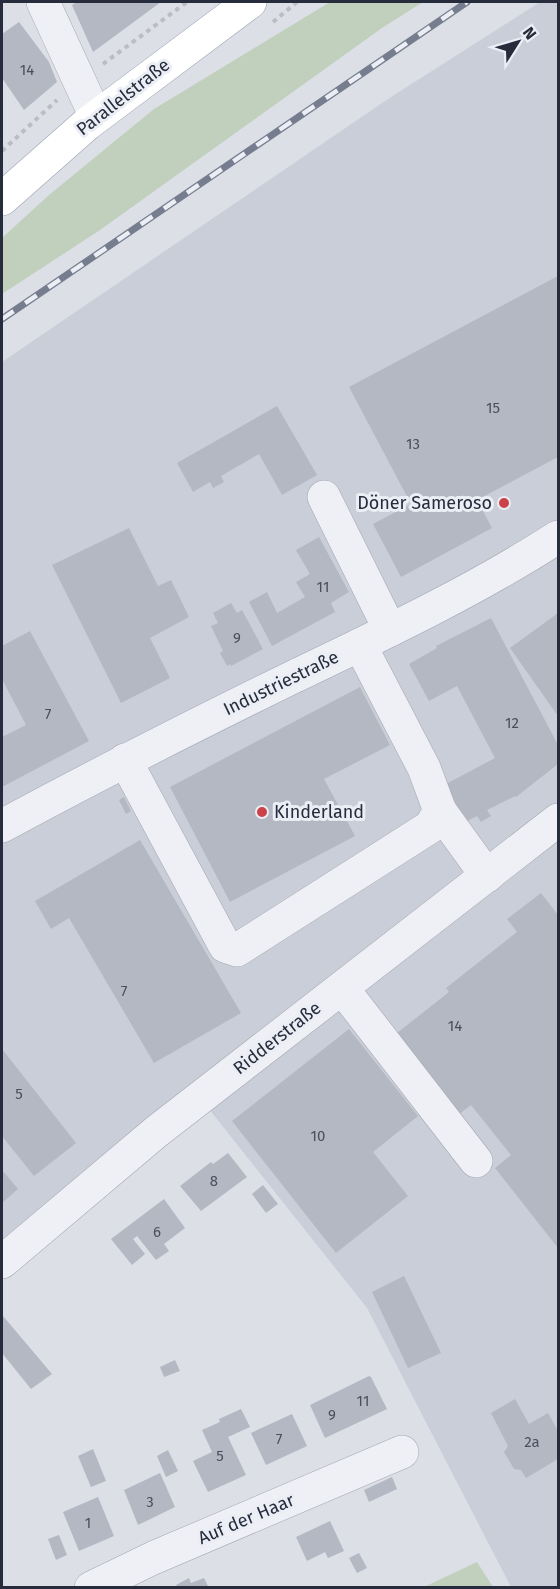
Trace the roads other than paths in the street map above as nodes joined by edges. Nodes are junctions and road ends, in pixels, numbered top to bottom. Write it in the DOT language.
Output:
graph roads {
  1 [pos="43,2"];
  2 [pos="250,2"];
  3 [pos="96,117"];
  4 [pos="2,199"];
  5 [pos="324,497"];
  6 [pos="558,537"];
  7 [pos="390,630"];
  8 [pos="360,645"];
  9 [pos="125,760"];
  10 [pos="440,811"];
  11 [pos="558,820"];
  12 [pos="2,826"];
  13 [pos="487,876"];
  14 [pos="342,988"];
  15 [pos="476,1161"];
  16 [pos="2,1262"];
  17 [pos="402,1452"];
  18 [pos="91,1587"];
  1 -- 3 [label="street"];
  2 -- 3 [label="main road, Parallelstraße"];
  3 -- 4 [label="main road, Parallelstraße"];
  5 -- 7 [label="street"];
  6 -- 7 [label="street, Industriestraße"];
  7 -- 8 [label="street, Industriestraße"];
  8 -- 9 [label="street, Industriestraße"];
  8 -- 10 [label="street"];
  9 -- 10 [label="street"];
  9 -- 12 [label="street, Industriestraße"];
  10 -- 13 [label="street"];
  11 -- 13 [label="street, Ridderstraße"];
  13 -- 14 [label="street, Ridderstraße"];
  14 -- 15 [label="street"];
  14 -- 16 [label="street, Ridderstraße"];
  17 -- 18 [label="street, Auf der Haar"];
}
